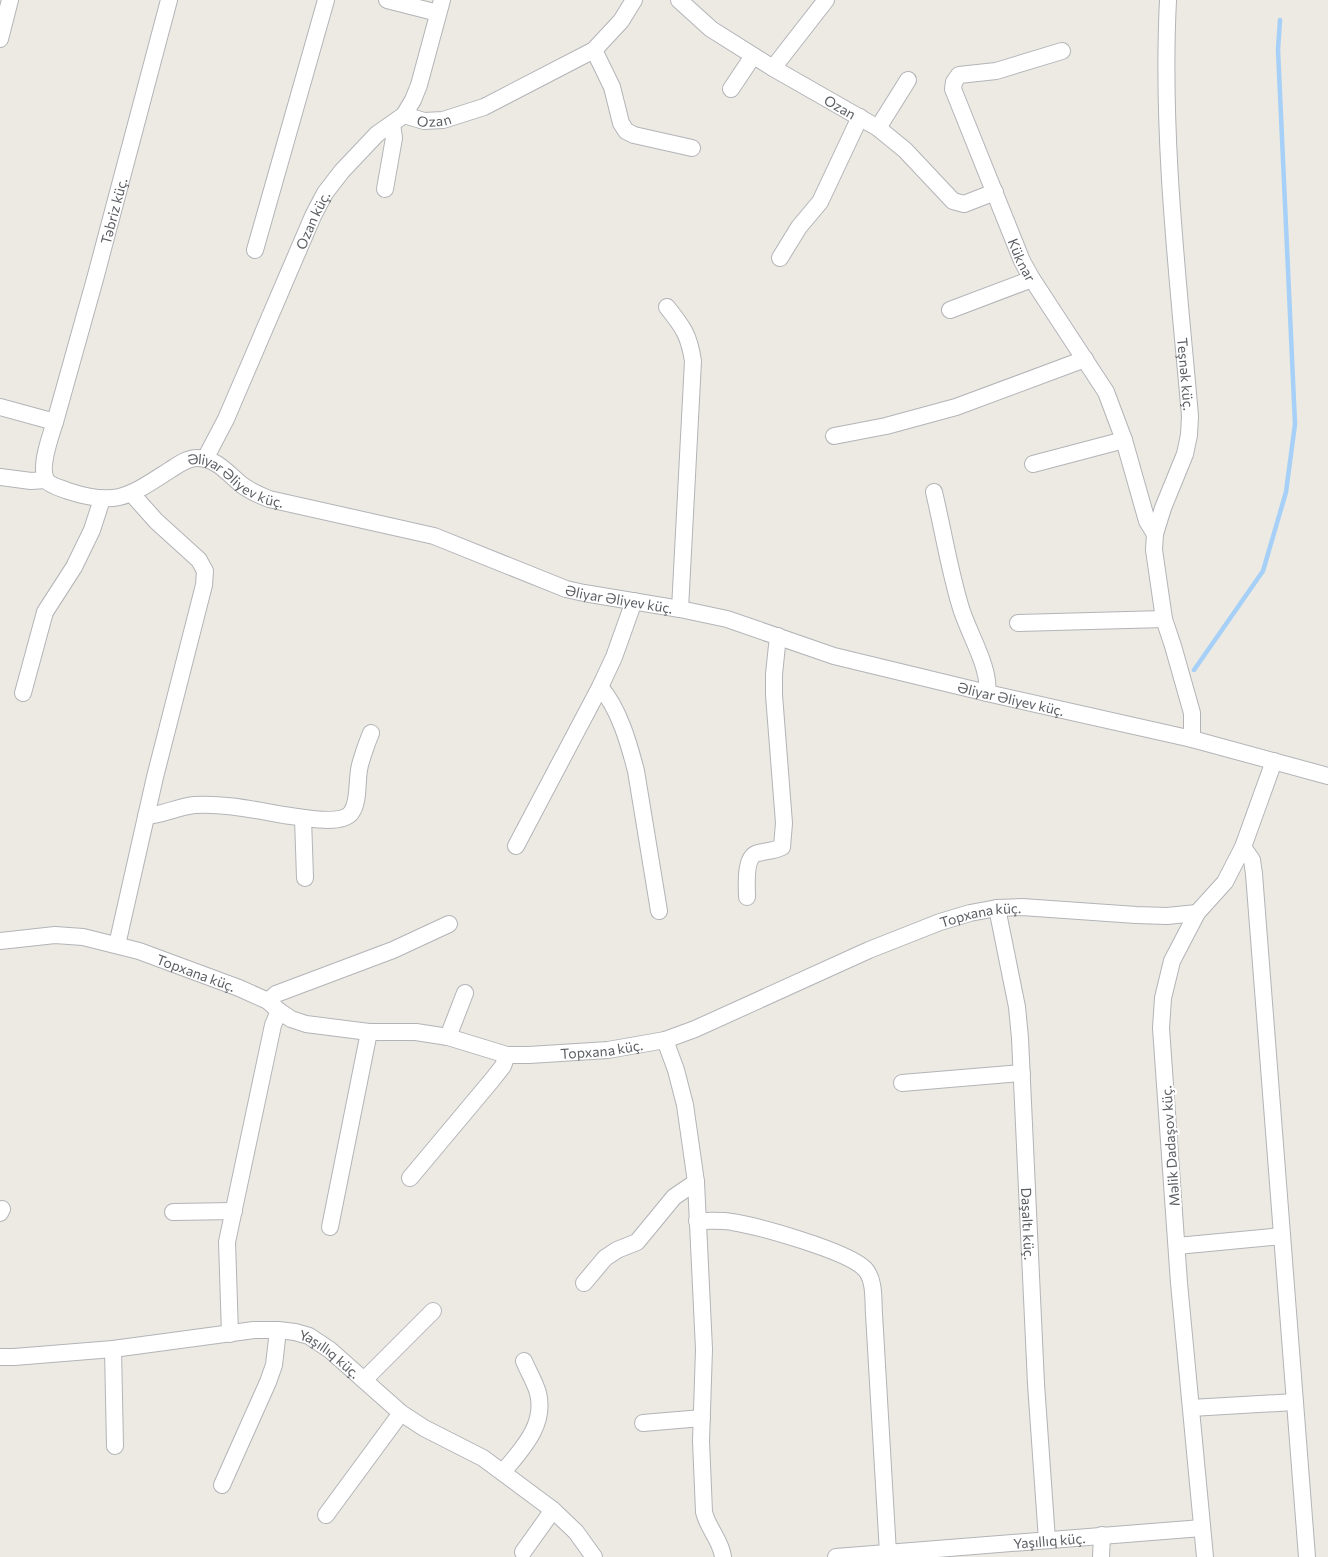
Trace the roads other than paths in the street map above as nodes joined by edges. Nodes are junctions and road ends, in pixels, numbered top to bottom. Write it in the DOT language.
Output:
graph roads {
  1 [pos="10,0"];
  2 [pos="169,0"];
  3 [pos="326,0"];
  4 [pos="388,0"];
  5 [pos="634,0"];
  6 [pos="679,0"];
  7 [pos="826,0"];
  8 [pos="1168,0"];
  9 [pos="440,7"];
  10 [pos="0,39"];
  11 [pos="594,50"];
  12 [pos="1062,51"];
  13 [pos="753,56"];
  14 [pos="773,68"];
  15 [pos="908,80"];
  16 [pos="731,89"];
  17 [pos="860,117"];
  18 [pos="398,119"];
  19 [pos="878,128"];
  20 [pos="692,148"];
  21 [pos="385,189"];
  22 [pos="995,192"];
  23 [pos="254,250"];
  24 [pos="780,258"];
  25 [pos="1032,279"];
  26 [pos="667,307"];
  27 [pos="950,310"];
  28 [pos="1085,359"];
  29 [pos="0,406"];
  30 [pos="54,422"];
  31 [pos="834,436"];
  32 [pos="1124,440"];
  33 [pos="205,459"];
  34 [pos="1033,464"];
  35 [pos="0,476"];
  36 [pos="46,480"];
  37 [pos="934,492"];
  38 [pos="132,494"];
  39 [pos="102,499"];
  40 [pos="1155,534"];
  41 [pos="634,601"];
  42 [pos="680,609"];
  43 [pos="1164,620"];
  44 [pos="1018,623"];
  45 [pos="778,636"];
  46 [pos="600,687"];
  47 [pos="23,693"];
  48 [pos="987,693"];
  49 [pos="370,733"];
  50 [pos="1192,739"];
  51 [pos="1274,761"];
  52 [pos="1328,776"];
  53 [pos="146,816"];
  54 [pos="304,818"];
  55 [pos="516,846"];
  56 [pos="1243,847"];
  57 [pos="304,878"];
  58 [pos="747,898"];
  59 [pos="997,908"];
  60 [pos="659,911"];
  61 [pos="1196,913"];
  62 [pos="449,924"];
  63 [pos="1,944"];
  64 [pos="117,945"];
  65 [pos="465,993"];
  66 [pos="274,1006"];
  67 [pos="369,1032"];
  68 [pos="448,1037"];
  69 [pos="665,1040"];
  70 [pos="507,1054"];
  71 [pos="1022,1073"];
  72 [pos="902,1083"];
  73 [pos="410,1178"];
  74 [pos="696,1182"];
  75 [pos="234,1210"];
  76 [pos="173,1212"];
  77 [pos="697,1221"];
  78 [pos="330,1227"];
  79 [pos="1282,1236"];
  80 [pos="1177,1246"];
  81 [pos="584,1283"];
  82 [pos="433,1311"];
  83 [pos="278,1330"];
  84 [pos="230,1334"];
  85 [pos="113,1349"];
  86 [pos="0,1357"];
  87 [pos="524,1361"];
  88 [pos="364,1380"];
  89 [pos="1295,1402"];
  90 [pos="1191,1408"];
  91 [pos="401,1412"];
  92 [pos="702,1418"];
  93 [pos="643,1423"];
  94 [pos="115,1446"];
  95 [pos="504,1472"];
  96 [pos="222,1485"];
  97 [pos="553,1510"];
  98 [pos="326,1515"];
  99 [pos="1202,1528"];
  100 [pos="1102,1536"];
  101 [pos="1047,1540"];
  102 [pos="523,1552"];
  103 [pos="888,1553"];
  104 [pos="951,1553"];
  105 [pos="1207,1556"];
  106 [pos="594,1557"];
  107 [pos="723,1557"];
  108 [pos="836,1557"];
  109 [pos="1101,1557"];
  110 [pos="1307,1557"];
  1 -- 10 [label="street"];
  2 -- 30 [label="street, Təbriz küç."];
  3 -- 23 [label="street"];
  4 -- 9 [label="street"];
  5 -- 11 [label="street, Ozan"];
  6 -- 13 [label="street, Ozan"];
  7 -- 14 [label="street"];
  8 -- 40 [label="street, Teşnək küç."];
  9 -- 18 [label="street, Ozan küç."];
  11 -- 18 [label="street, Ozan"];
  11 -- 20 [label="street"];
  12 -- 22 [label="street, Küknar"];
  13 -- 14 [label="street, Ozan"];
  13 -- 16 [label="street"];
  14 -- 17 [label="street, Ozan"];
  15 -- 19 [label="street"];
  17 -- 19 [label="street, Ozan"];
  17 -- 24 [label="street"];
  18 -- 21 [label="street"];
  18 -- 33 [label="street, Ozan küç."];
  19 -- 22 [label="street, Ozan"];
  22 -- 25 [label="street, Küknar"];
  25 -- 27 [label="street"];
  25 -- 28 [label="street, Küknar"];
  26 -- 42 [label="street"];
  28 -- 31 [label="street"];
  28 -- 32 [label="street, Küknar"];
  29 -- 30 [label="street"];
  30 -- 36 [label="street"];
  32 -- 34 [label="street"];
  32 -- 40 [label="street, Küknar"];
  33 -- 38 [label="street, Əliyar Əliyev küç."];
  33 -- 41 [label="street, Əliyar Əliyev küç."];
  35 -- 36 [label="street"];
  36 -- 39 [label="street, Əliyar Əliyev küç."];
  37 -- 48 [label="street"];
  38 -- 39 [label="street, Əliyar Əliyev küç."];
  38 -- 53 [label="street"];
  39 -- 47 [label="street"];
  40 -- 43 [label="street, Teşnək küç."];
  41 -- 42 [label="street, Əliyar Əliyev küç."];
  41 -- 46 [label="street"];
  42 -- 45 [label="street, Əliyar Əliyev küç."];
  43 -- 44 [label="street"];
  43 -- 50 [label="street, Teşnək küç."];
  45 -- 48 [label="street, Əliyar Əliyev küç."];
  45 -- 58 [label="street"];
  46 -- 55 [label="street"];
  46 -- 60 [label="street"];
  48 -- 50 [label="street, Əliyar Əliyev küç."];
  49 -- 54 [label="street"];
  50 -- 51 [label="street, Əliyar Əliyev küç."];
  51 -- 52 [label="street, Əliyar Əliyev küç."];
  51 -- 56 [label="street, Məlik Dadaşov küç."];
  53 -- 54 [label="street"];
  53 -- 64 [label="street"];
  54 -- 57 [label="street"];
  56 -- 61 [label="street, Məlik Dadaşov küç."];
  56 -- 79 [label="street"];
  59 -- 61 [label="street, Topxana küç."];
  59 -- 69 [label="street, Topxana küç."];
  59 -- 71 [label="street, Daşaltı küç."];
  61 -- 80 [label="street, Məlik Dadaşov küç."];
  62 -- 66 [label="street"];
  63 -- 64 [label="street, Topxana küç."];
  64 -- 66 [label="street, Topxana küç."];
  65 -- 68 [label="street"];
  66 -- 67 [label="street, Topxana küç."];
  66 -- 75 [label="street"];
  67 -- 68 [label="street, Topxana küç."];
  67 -- 78 [label="street"];
  68 -- 70 [label="street, Topxana küç."];
  69 -- 70 [label="street, Topxana küç."];
  69 -- 74 [label="street"];
  70 -- 73 [label="street"];
  71 -- 72 [label="street"];
  71 -- 101 [label="street, Daşaltı küç."];
  74 -- 77 [label="street"];
  74 -- 81 [label="street"];
  75 -- 76 [label="street"];
  75 -- 84 [label="street"];
  77 -- 92 [label="street"];
  77 -- 103 [label="street"];
  79 -- 80 [label="street"];
  79 -- 89 [label="street"];
  80 -- 90 [label="street, Məlik Dadaşov küç."];
  82 -- 88 [label="street"];
  83 -- 84 [label="street, Yaşıllıq küç."];
  83 -- 88 [label="street, Yaşıllıq küç."];
  83 -- 96 [label="street"];
  84 -- 85 [label="street, Yaşıllıq küç."];
  85 -- 86 [label="street, Yaşıllıq küç."];
  85 -- 94 [label="street"];
  87 -- 95 [label="street"];
  88 -- 91 [label="street, Yaşıllıq küç."];
  89 -- 90 [label="street"];
  89 -- 110 [label="street"];
  90 -- 99 [label="street, Məlik Dadaşov küç."];
  91 -- 95 [label="street, Yaşıllıq küç."];
  91 -- 98 [label="street"];
  92 -- 93 [label="street"];
  92 -- 107 [label="street"];
  95 -- 97 [label="street, Yaşıllıq küç."];
  97 -- 102 [label="street"];
  97 -- 106 [label="street, Yaşıllıq küç."];
  99 -- 100 [label="street, Yaşıllıq küç."];
  99 -- 105 [label="street, Məlik Dadaşov küç."];
  100 -- 101 [label="street, Yaşıllıq küç."];
  100 -- 109 [label="street"];
  101 -- 104 [label="street, Yaşıllıq küç."];
  103 -- 104 [label="street, Yaşıllıq küç."];
  103 -- 108 [label="street, Yaşıllıq küç."];
}
